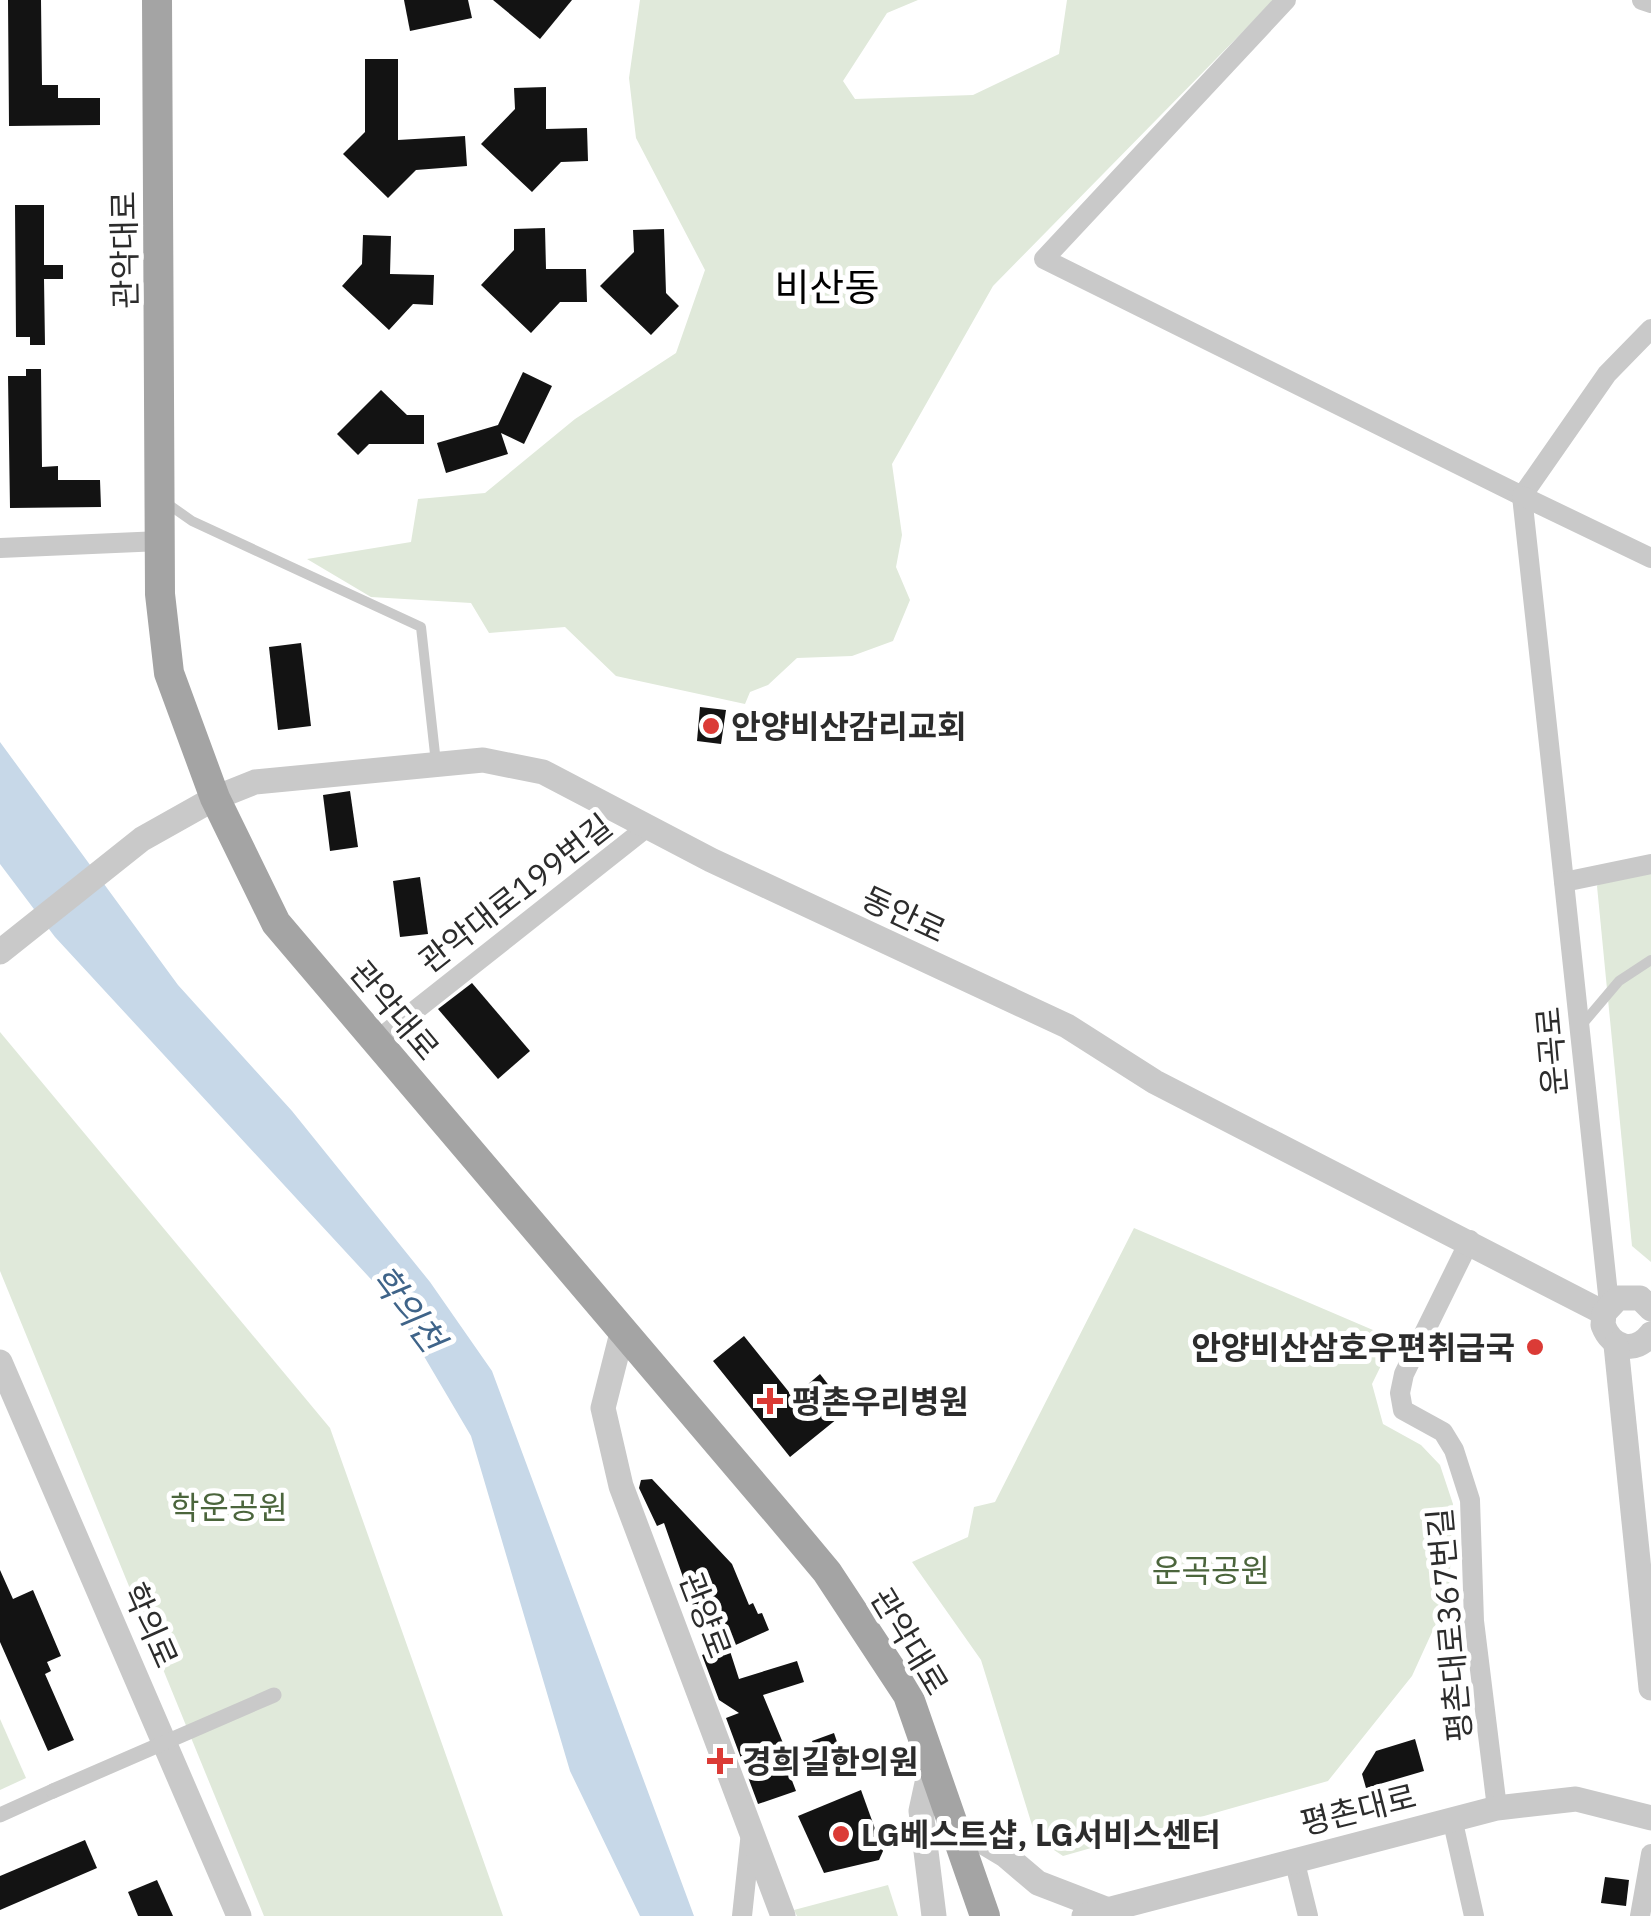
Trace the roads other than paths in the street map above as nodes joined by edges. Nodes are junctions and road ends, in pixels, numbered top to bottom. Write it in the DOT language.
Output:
graph roads {
  1 [pos="156,0"];
  2 [pos="1286,0"];
  3 [pos="1642,0"];
  4 [pos="1651,4"];
  5 [pos="1651,329"];
  6 [pos="1522,496"];
  7 [pos="161,499"];
  8 [pos="160,541"];
  9 [pos="0,548"];
  10 [pos="1651,558"];
  11 [pos="436,764"];
  12 [pos="215,798"];
  13 [pos="646,828"];
  14 [pos="1651,864"];
  15 [pos="1564,882"];
  16 [pos="2,951"];
  17 [pos="1651,960"];
  18 [pos="1580,1028"];
  19 [pos="374,1042"];
  20 [pos="1470,1240"];
  21 [pos="1607,1309"];
  22 [pos="1651,1309"];
  23 [pos="622,1333"];
  24 [pos="1651,1334"];
  25 [pos="1616,1344"];
  26 [pos="0,1362"];
  27 [pos="1651,1688"];
  28 [pos="274,1696"];
  29 [pos="932,1760"];
  30 [pos="1497,1808"];
  31 [pos="0,1815"];
  32 [pos="1452,1818"];
  33 [pos="1651,1818"];
  34 [pos="955,1825"];
  35 [pos="751,1830"];
  36 [pos="1651,1854"];
  37 [pos="1294,1859"];
  38 [pos="1096,1913"];
  39 [pos="239,1916"];
  40 [pos="742,1916"];
  41 [pos="782,1916"];
  42 [pos="934,1916"];
  43 [pos="985,1916"];
  44 [pos="1308,1916"];
  45 [pos="1474,1916"];
  46 [pos="1640,1916"];
  1 -- 7 [label="main road, 관악대로"];
  2 -- 6 [label="street"];
  3 -- 4 [label="street"];
  5 -- 6 [label="street"];
  6 -- 10 [label="street"];
  6 -- 15 [label="street, 운곡로"];
  7 -- 8 [label="main road, 관악대로"];
  7 -- 11 [label="lane"];
  8 -- 9 [label="street"];
  8 -- 12 [label="main road, 관악대로"];
  11 -- 12 [label="street, 동안로"];
  11 -- 13 [label="street, 동안로"];
  12 -- 16 [label="street, 동안로"];
  12 -- 19 [label="main road, 관악대로"];
  13 -- 19 [label="street, 관악대로199번길"];
  13 -- 20 [label="street, 동안로"];
  14 -- 15 [label="street"];
  15 -- 18 [label="street, 운곡로"];
  17 -- 18 [label="lane"];
  18 -- 21 [label="street, 운곡로"];
  19 -- 23 [label="main road, 관악대로"];
  20 -- 21 [label="street, 동안로"];
  20 -- 30 [label="street, 평촌대로367번길"];
  21 -- 22 [label="street"];
  21 -- 25 [label="street"];
  23 -- 29 [label="main road, 관악대로"];
  23 -- 35 [label="street, 관양로"];
  24 -- 25 [label="street"];
  25 -- 27 [label="street"];
  26 -- 39 [label="street, 학의로"];
  28 -- 31 [label="street, bridge"];
  29 -- 34 [label="main road, 관악대로"];
  29 -- 42 [label="street"];
  30 -- 32 [label="street, 평촌대로"];
  30 -- 33 [label="street, 평촌대로"];
  32 -- 37 [label="street, 평촌대로"];
  32 -- 45 [label="street"];
  34 -- 38 [label="street"];
  34 -- 43 [label="main road, 관악대로"];
  35 -- 40 [label="street"];
  35 -- 41 [label="street, 관양로"];
  36 -- 46 [label="street"];
  37 -- 38 [label="street, 평촌대로"];
  37 -- 44 [label="street"];
}
